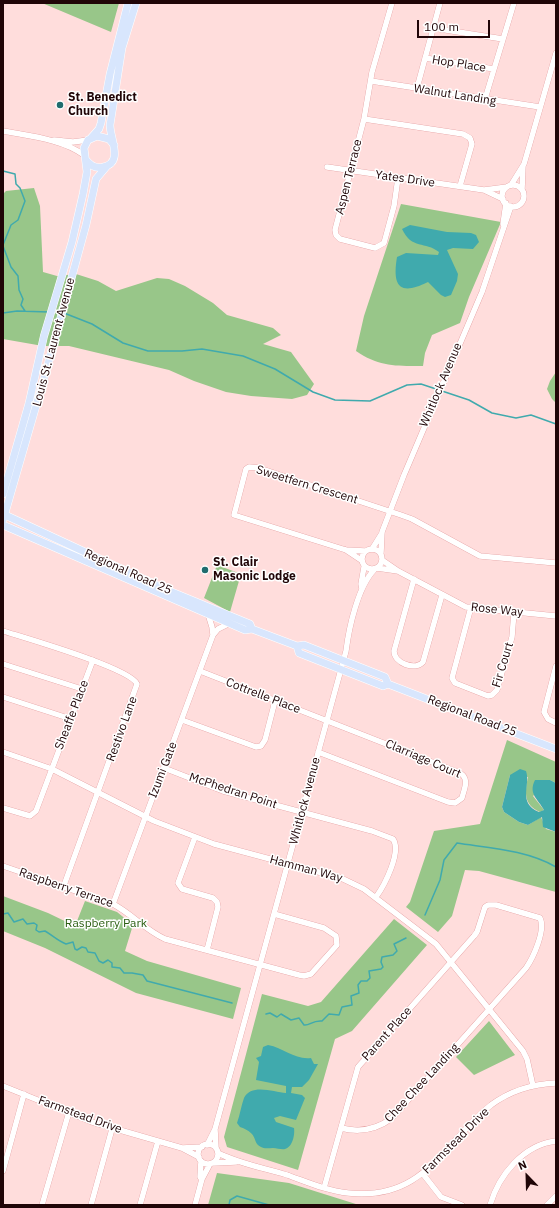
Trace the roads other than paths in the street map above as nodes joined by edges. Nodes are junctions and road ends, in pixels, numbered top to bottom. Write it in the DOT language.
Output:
graph roads {
  1 [pos="128,3"];
  2 [pos="136,3"];
  3 [pos="392,3"];
  4 [pos="440,3"];
  5 [pos="514,3"];
  6 [pos="433,28"];
  7 [pos="503,39"];
  8 [pos="556,54"];
  9 [pos="425,58"];
  10 [pos="494,69"];
  11 [pos="371,81"];
  12 [pos="417,88"];
  13 [pos="485,100"];
  14 [pos="540,107"];
  15 [pos="364,119"];
  16 [pos="3,131"];
  17 [pos="50,140"];
  18 [pos="89,140"];
  19 [pos="114,145"];
  20 [pos="84,157"];
  21 [pos="524,164"];
  22 [pos="107,166"];
  23 [pos="327,167"];
  24 [pos="351,171"];
  25 [pos="398,178"];
  26 [pos="460,186"];
  27 [pos="509,186"];
  28 [pos="484,190"];
  29 [pos="522,190"];
  30 [pos="504,201"];
  31 [pos="512,206"];
  32 [pos="501,238"];
  33 [pos="3,494"];
  34 [pos="390,511"];
  35 [pos="4,517"];
  36 [pos="3,525"];
  37 [pos="382,532"];
  38 [pos="372,549"];
  39 [pos="346,550"];
  40 [pos="365,551"];
  41 [pos="381,553"];
  42 [pos="361,560"];
  43 [pos="382,560"];
  44 [pos="556,563"];
  45 [pos="364,567"];
  46 [pos="376,569"];
  47 [pos="398,571"];
  48 [pos="414,579"];
  49 [pos="362,589"];
  50 [pos="442,595"];
  51 [pos="471,607"];
  52 [pos="514,612"];
  53 [pos="208,614"];
  54 [pos="556,616"];
  55 [pos="230,623"];
  56 [pos="252,629"];
  57 [pos="3,631"];
  58 [pos="213,635"];
  59 [pos="297,646"];
  60 [pos="93,660"];
  61 [pos="343,661"];
  62 [pos="3,664"];
  63 [pos="556,666"];
  64 [pos="341,669"];
  65 [pos="200,671"];
  66 [pos="388,684"];
  67 [pos="82,689"];
  68 [pos="3,697"];
  69 [pos="275,701"];
  70 [pos="71,719"];
  71 [pos="182,720"];
  72 [pos="327,721"];
  73 [pos="556,723"];
  74 [pos="556,749"];
  75 [pos="3,752"];
  76 [pos="318,752"];
  77 [pos="164,768"];
  78 [pos="52,769"];
  79 [pos="98,792"];
  80 [pos="3,808"];
  81 [pos="302,812"];
  82 [pos="145,816"];
  83 [pos="195,837"];
  84 [pos="288,863"];
  85 [pos="3,866"];
  86 [pos="63,888"];
  87 [pos="376,897"];
  88 [pos="113,904"];
  89 [pos="274,914"];
  90 [pos="207,950"];
  91 [pos="452,962"];
  92 [pos="260,964"];
  93 [pos="490,1009"];
  94 [pos="556,1083"];
  95 [pos="3,1086"];
  96 [pos="533,1086"];
  97 [pos="24,1094"];
  98 [pos="69,1112"];
  99 [pos="341,1128"];
  100 [pos="112,1129"];
  101 [pos="216,1129"];
  102 [pos="158,1141"];
  103 [pos="556,1141"];
  104 [pos="204,1146"];
  105 [pos="182,1148"];
  106 [pos="217,1151"];
  107 [pos="200,1159"];
  108 [pos="238,1162"];
  109 [pos="212,1164"];
  110 [pos="3,1171"];
  111 [pos="423,1174"];
  112 [pos="202,1179"];
  113 [pos="324,1188"];
  114 [pos="556,1196"];
  115 [pos="42,1205"];
  116 [pos="91,1205"];
  117 [pos="140,1205"];
  118 [pos="194,1205"];
  119 [pos="462,1205"];
  120 [pos="490,1205"];
  121 [pos="547,1205"];
  1 -- 18 [label="main road"];
  2 -- 19 [label="main road"];
  3 -- 11 [label="street, Aspen Terrace"];
  4 -- 6 [label="street"];
  5 -- 7 [label="street"];
  6 -- 7 [label="street"];
  6 -- 9 [label="street"];
  7 -- 10 [label="street"];
  8 -- 14 [label="street"];
  9 -- 10 [label="street, Hop Place"];
  9 -- 12 [label="street"];
  10 -- 13 [label="street"];
  11 -- 12 [label="street, Walnut Landing"];
  11 -- 15 [label="street, Aspen Terrace"];
  12 -- 13 [label="street, Walnut Landing"];
  13 -- 14 [label="street, Walnut Landing"];
  14 -- 21 [label="street"];
  15 -- 24 [label="street, Aspen Terrace"];
  15 -- 26 [label="street"];
  16 -- 17 [label="street"];
  17 -- 18 [label="street"];
  17 -- 20 [label="street"];
  18 -- 19 [label="main road"];
  18 -- 20 [label="main road"];
  19 -- 22 [label="main road"];
  20 -- 22 [label="main road"];
  20 -- 33 [label="main road, Louis St. Laurent Avenue"];
  21 -- 27 [label="street"];
  21 -- 29 [label="street"];
  22 -- 35 [label="main road, Louis St. Laurent Avenue"];
  23 -- 24 [label="street, Yates Drive"];
  24 -- 25 [label="street, Yates Drive"];
  24 -- 25 [label="street, Aspen Terrace"];
  25 -- 26 [label="street, Yates Drive"];
  26 -- 28 [label="street, Yates Drive"];
  27 -- 28 [label="street, Yates Drive"];
  27 -- 29 [label="street"];
  27 -- 30 [label="street"];
  28 -- 30 [label="street, Yates Drive"];
  29 -- 31 [label="street"];
  30 -- 31 [label="street"];
  30 -- 32 [label="street, Whitlock Avenue"];
  31 -- 32 [label="street, Whitlock Avenue"];
  32 -- 34 [label="street, Whitlock Avenue"];
  34 -- 37 [label="street, Whitlock Avenue"];
  34 -- 39 [label="street, Sweetfern Crescent"];
  34 -- 44 [label="street"];
  35 -- 56 [label="main road, Regional Road 25"];
  36 -- 53 [label="main road, Regional Road 25"];
  37 -- 38 [label="street, Whitlock Avenue"];
  37 -- 41 [label="street, Whitlock Avenue"];
  38 -- 40 [label="street"];
  38 -- 41 [label="street"];
  39 -- 40 [label="street"];
  39 -- 42 [label="street"];
  40 -- 42 [label="street"];
  41 -- 43 [label="street"];
  42 -- 45 [label="street"];
  43 -- 46 [label="street"];
  43 -- 47 [label="street, Rose Way"];
  45 -- 46 [label="street"];
  45 -- 49 [label="street, Whitlock Avenue"];
  46 -- 47 [label="street, Rose Way"];
  46 -- 49 [label="street, Whitlock Avenue"];
  47 -- 48 [label="street, Rose Way"];
  48 -- 50 [label="street, Rose Way"];
  48 -- 50 [label="street"];
  49 -- 61 [label="street, Whitlock Avenue"];
  50 -- 51 [label="street, Rose Way"];
  51 -- 52 [label="street, Rose Way"];
  51 -- 52 [label="street, Fir Court"];
  52 -- 54 [label="street, Rose Way"];
  53 -- 55 [label="main road, Regional Road 25"];
  53 -- 58 [label="street"];
  55 -- 56 [label="main road, Regional Road 25"];
  55 -- 58 [label="street"];
  56 -- 59 [label="main road, Regional Road 25"];
  57 -- 60 [label="street, Restivo Lane"];
  58 -- 65 [label="street, Izumi Gate"];
  59 -- 61 [label="main road, Regional Road 25"];
  59 -- 64 [label="main road, Regional Road 25"];
  60 -- 67 [label="street, Sheaffe Place"];
  60 -- 79 [label="street, Restivo Lane"];
  61 -- 64 [label="street, Whitlock Avenue"];
  61 -- 66 [label="main road, Regional Road 25"];
  62 -- 67 [label="street"];
  63 -- 73 [label="street"];
  64 -- 66 [label="main road, Regional Road 25"];
  64 -- 72 [label="street, Whitlock Avenue"];
  65 -- 69 [label="street, Cottrelle Place"];
  65 -- 71 [label="street, Izumi Gate"];
  66 -- 74 [label="main road, Regional Road 25"];
  67 -- 70 [label="street, Sheaffe Place"];
  68 -- 70 [label="street"];
  69 -- 71 [label="street"];
  69 -- 72 [label="street, Cottrelle Place"];
  70 -- 78 [label="street, Sheaffe Place"];
  71 -- 77 [label="street, Izumi Gate"];
  72 -- 76 [label="street, Whitlock Avenue"];
  72 -- 76 [label="street, Clarriage Court"];
  75 -- 78 [label="street, Hamman Way"];
  76 -- 81 [label="street, Whitlock Avenue"];
  77 -- 81 [label="street, McPhedran Point"];
  77 -- 82 [label="street, Izumi Gate"];
  78 -- 79 [label="street, Hamman Way"];
  78 -- 80 [label="street"];
  79 -- 82 [label="street, Hamman Way"];
  79 -- 86 [label="street, Restivo Lane"];
  81 -- 84 [label="street, Whitlock Avenue"];
  81 -- 87 [label="street, McPhedran Point"];
  82 -- 83 [label="street, Hamman Way"];
  82 -- 88 [label="street, Izumi Gate"];
  83 -- 84 [label="street, Hamman Way"];
  83 -- 90 [label="street"];
  84 -- 87 [label="street, Hamman Way"];
  84 -- 89 [label="street, Whitlock Avenue"];
  85 -- 86 [label="street, Raspberry Terrace"];
  86 -- 88 [label="street, Raspberry Terrace"];
  87 -- 91 [label="street, Hamman Way"];
  88 -- 90 [label="street, Raspberry Terrace"];
  89 -- 92 [label="street, Whitlock Avenue"];
  89 -- 92 [label="street, Raspberry Terrace"];
  90 -- 92 [label="street, Raspberry Terrace"];
  91 -- 93 [label="street, Hamman Way"];
  91 -- 93 [label="street, Parent Place"];
  91 -- 99 [label="street, Parent Place"];
  92 -- 101 [label="street, Whitlock Avenue"];
  93 -- 96 [label="street, Hamman Way"];
  93 -- 99 [label="street, Chee Chee Landing"];
  94 -- 96 [label="street, Farmstead Drive"];
  95 -- 97 [label="street, Farmstead Drive"];
  96 -- 111 [label="street, Farmstead Drive"];
  97 -- 98 [label="street, Farmstead Drive"];
  97 -- 110 [label="street"];
  98 -- 100 [label="street, Farmstead Drive"];
  98 -- 115 [label="street"];
  99 -- 113 [label="street, Parent Place"];
  100 -- 102 [label="street, Farmstead Drive"];
  100 -- 116 [label="street"];
  101 -- 104 [label="street, Whitlock Avenue"];
  101 -- 106 [label="street, Whitlock Avenue"];
  102 -- 105 [label="street, Farmstead Drive"];
  102 -- 117 [label="street"];
  103 -- 120 [label="street"];
  104 -- 105 [label="street, Farmstead Drive"];
  104 -- 106 [label="street, Farmstead Drive"];
  104 -- 107 [label="street, Whitlock Avenue"];
  105 -- 107 [label="street, Farmstead Drive"];
  106 -- 108 [label="street, Farmstead Drive"];
  106 -- 109 [label="street"];
  107 -- 109 [label="street, Farmstead Drive"];
  107 -- 112 [label="street"];
  108 -- 109 [label="street, Farmstead Drive"];
  108 -- 113 [label="street, Farmstead Drive"];
  109 -- 112 [label="street"];
  111 -- 113 [label="street, Farmstead Drive"];
  111 -- 119 [label="street"];
  112 -- 118 [label="street"];
  114 -- 121 [label="street"];
}
